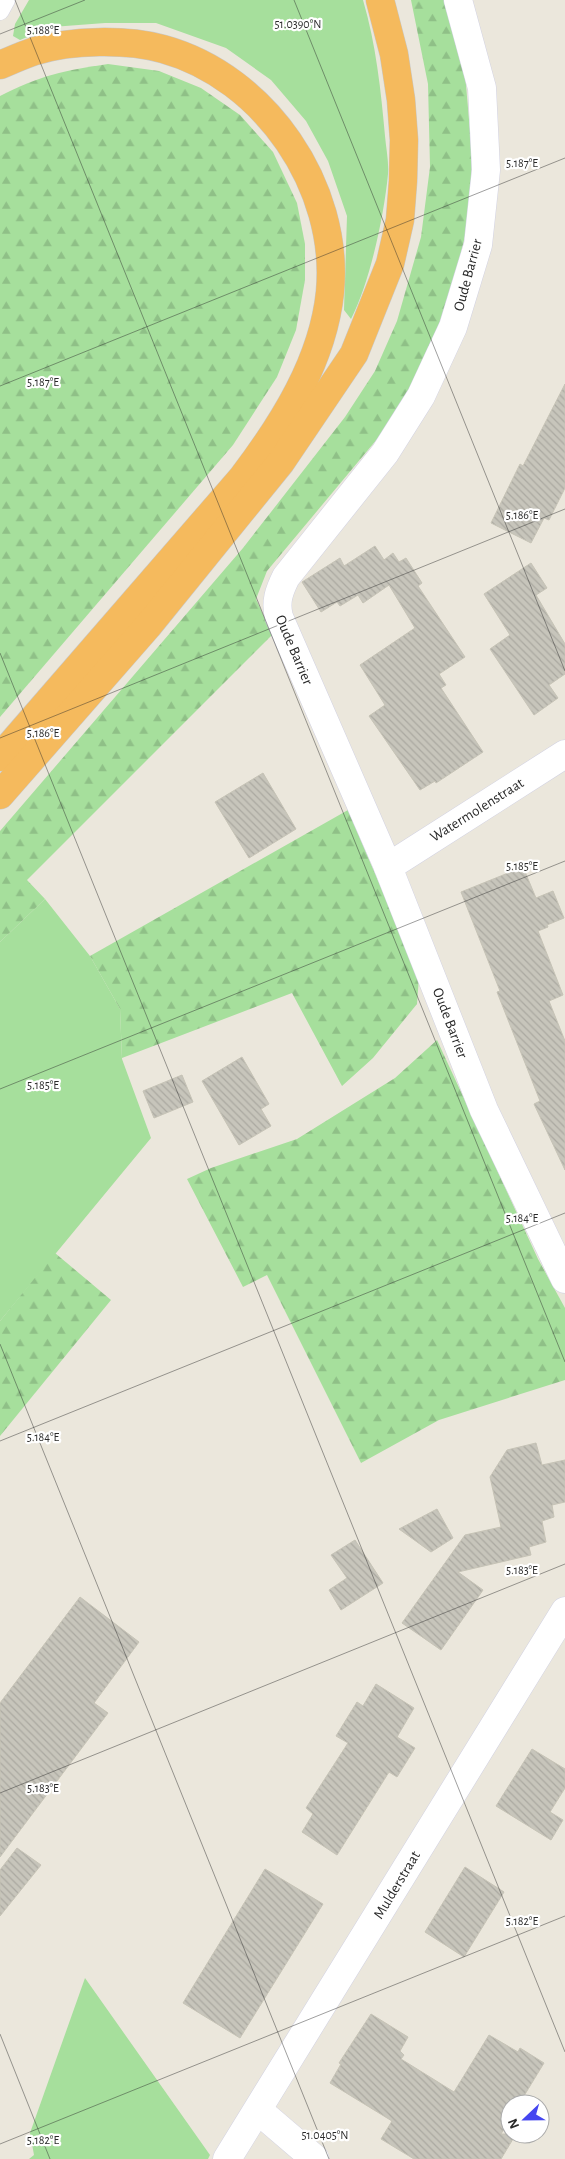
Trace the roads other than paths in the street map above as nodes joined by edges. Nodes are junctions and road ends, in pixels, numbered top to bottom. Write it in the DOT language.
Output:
graph roads {
  1 [pos="6,0"];
  2 [pos="380,0"];
  3 [pos="458,0"];
  4 [pos="0,11"];
  5 [pos="0,65"];
  6 [pos="565,754"];
  7 [pos="0,757"];
  8 [pos="0,795"];
  9 [pos="388,867"];
  10 [pos="565,1279"];
  11 [pos="565,1611"];
  12 [pos="259,2111"];
  13 [pos="227,2159"];
  14 [pos="315,2159"];
  1 -- 4 [label="lane"];
  2 -- 8 [label="highway"];
  3 -- 9 [label="street, Oude Barrier"];
  5 -- 7 [label="highway"];
  6 -- 9 [label="street, Watermolenstraat"];
  9 -- 10 [label="street, Oude Barrier"];
  11 -- 12 [label="street, Mulderstraat"];
  12 -- 13 [label="street, Mulderstraat"];
  12 -- 14 [label="street"];
}
